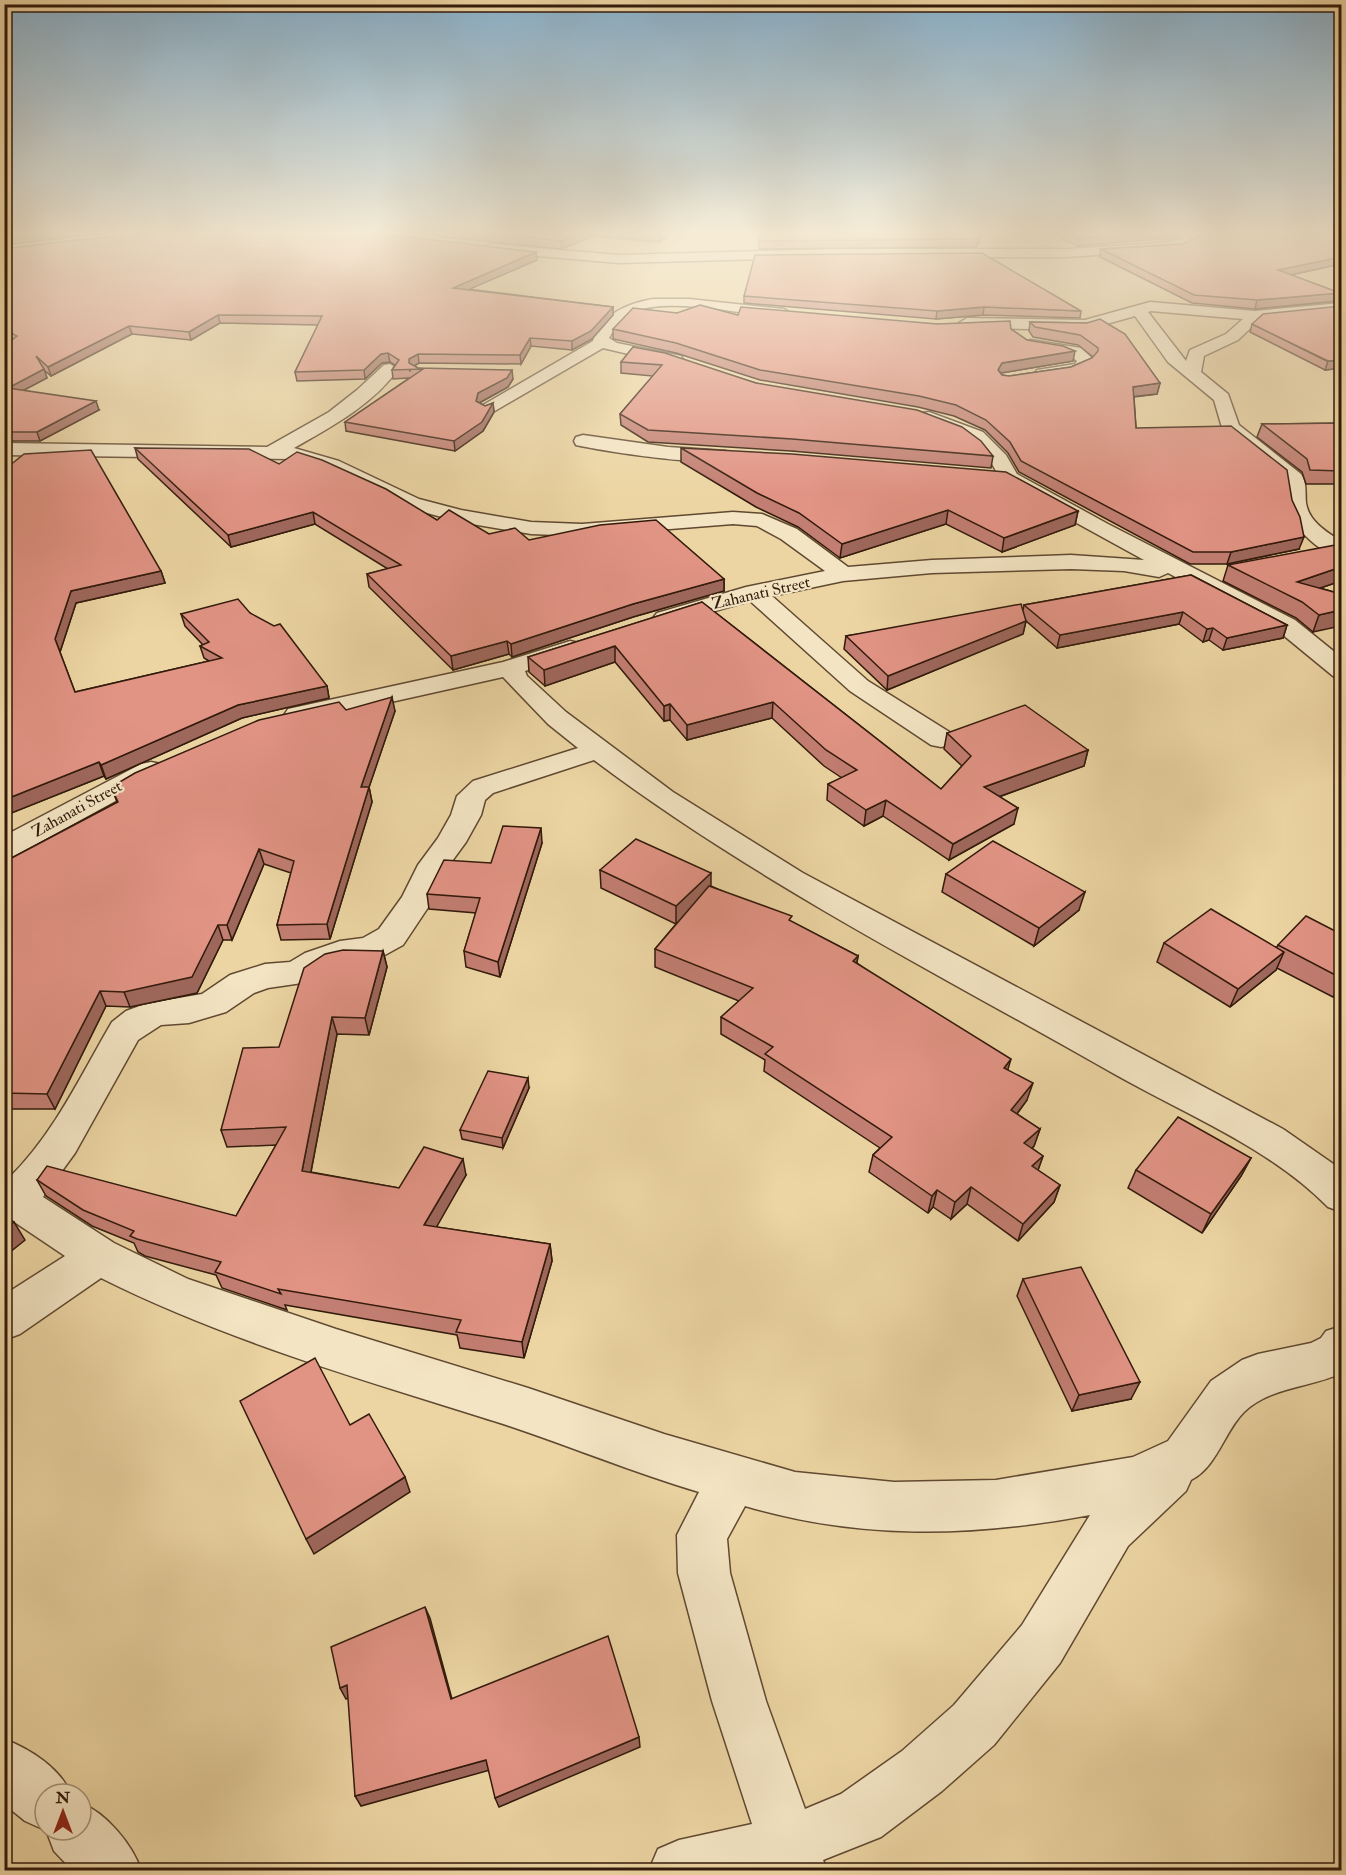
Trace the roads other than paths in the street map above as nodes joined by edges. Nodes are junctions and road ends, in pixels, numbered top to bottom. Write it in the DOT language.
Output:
graph roads {
  1 [pos="618,320"];
  2 [pos="1112,320"];
  3 [pos="1145,320"];
  4 [pos="1251,320"];
  5 [pos="954,325"];
  6 [pos="1018,325"];
  7 [pos="4,342"];
  8 [pos="601,343"];
  9 [pos="4,350"];
  10 [pos="694,367"];
  11 [pos="390,369"];
  12 [pos="518,372"];
  13 [pos="549,372"];
  14 [pos="1192,376"];
  15 [pos="1025,377"];
  16 [pos="488,408"];
  17 [pos="917,414"];
  18 [pos="583,441"];
  19 [pos="4,449"];
  20 [pos="272,452"];
  21 [pos="748,457"];
  22 [pos="987,476"];
  23 [pos="1009,478"];
  24 [pos="1339,549"];
  25 [pos="1304,556"];
  26 [pos="1227,573"];
  27 [pos="845,574"];
  28 [pos="1186,574"];
  29 [pos="754,592"];
  30 [pos="643,624"];
  31 [pos="587,643"];
  32 [pos="510,668"];
  33 [pos="1341,671"];
  34 [pos="274,721"];
  35 [pos="942,739"];
  36 [pos="598,750"];
  37 [pos="170,762"];
  38 [pos="4,849"];
  39 [pos="1341,1195"];
  40 [pos="9,1196"];
  41 [pos="99,1256"];
  42 [pos="4,1320"];
  43 [pos="1341,1346"];
  44 [pos="1185,1458"];
  45 [pos="733,1479"];
  46 [pos="4,1767"];
  47 [pos="33,1791"];
  48 [pos="86,1842"];
  49 [pos="792,1858"];
  50 [pos="111,1870"];
  51 [pos="679,1870"];
  1 -- 8 [label="street"];
  2 -- 6 [label="street"];
  3 -- 14 [label="street"];
  4 -- 14 [label="street"];
  5 -- 6 [label="street"];
  6 -- 15 [label="street"];
  7 -- 9 [label="street"];
  8 -- 10 [label="street"];
  8 -- 13 [label="street"];
  11 -- 20 [label="street"];
  12 -- 13 [label="street"];
  13 -- 16 [label="street"];
  14 -- 24 [label="street"];
  17 -- 23 [label="street"];
  18 -- 21 [label="street"];
  19 -- 20 [label="street"];
  20 -- 27 [label="street"];
  22 -- 23 [label="street"];
  23 -- 28 [label="street"];
  24 -- 25 [label="street"];
  26 -- 28 [label="street, Zahanati Street"];
  27 -- 28 [label="street, Zahanati Street"];
  27 -- 29 [label="street, Zahanati Street"];
  28 -- 33 [label="street"];
  29 -- 30 [label="street, Zahanati Street"];
  29 -- 35 [label="street"];
  31 -- 32 [label="street"];
  32 -- 34 [label="street"];
  32 -- 36 [label="street"];
  36 -- 39 [label="street"];
  36 -- 40 [label="street"];
  37 -- 38 [label="street, Zahanati Street"];
  40 -- 41 [label="street"];
  41 -- 42 [label="street"];
  41 -- 45 [label="street"];
  43 -- 44 [label="street"];
  44 -- 45 [label="street"];
  44 -- 49 [label="street"];
  45 -- 49 [label="street"];
  46 -- 47 [label="street"];
  48 -- 50 [label="street"];
  49 -- 51 [label="street"];
}
